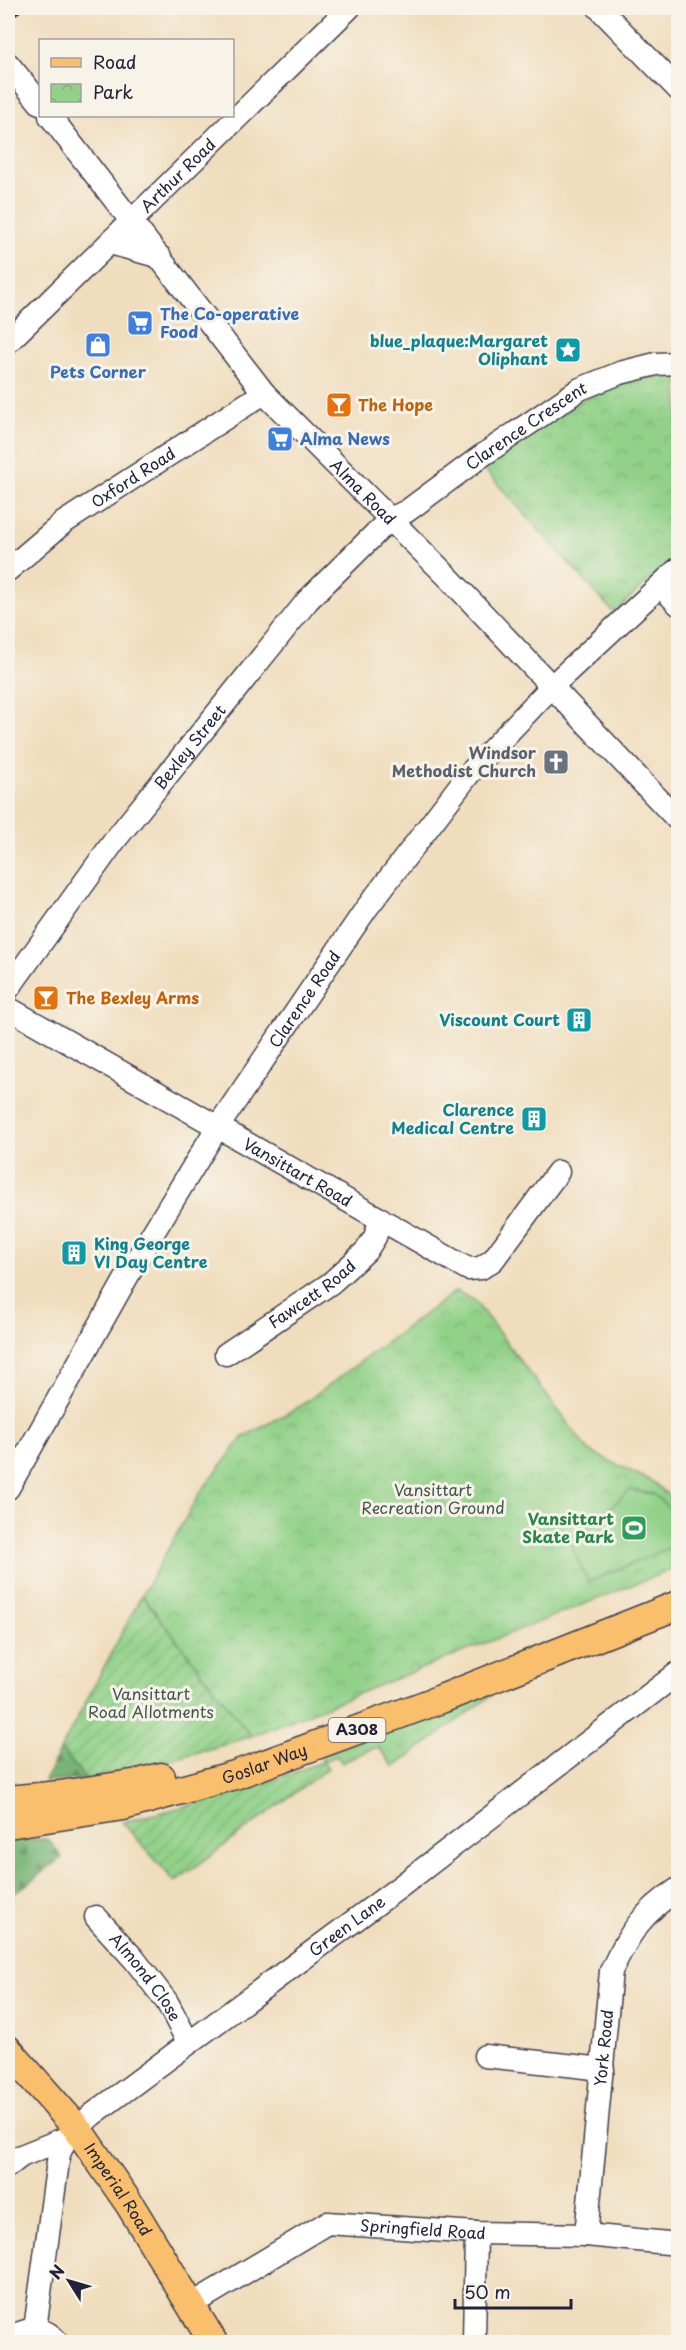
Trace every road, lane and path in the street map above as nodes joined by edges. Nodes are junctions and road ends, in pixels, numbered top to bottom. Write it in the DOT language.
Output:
graph roads {
  1 [pos="349,8"];
  2 [pos="599,8"];
  3 [pos="8,64"];
  4 [pos="678,89"];
  5 [pos="39,102"];
  6 [pos="51,117"];
  7 [pos="156,198"];
  8 [pos="132,221"];
  9 [pos="110,243"];
  10 [pos="156,252"];
  11 [pos="8,342"];
  12 [pos="678,363"];
  13 [pos="264,393"];
  14 [pos="390,519"];
  15 [pos="678,569"];
  16 [pos="8,570"];
  17 [pos="661,586"];
  18 [pos="678,604"];
  19 [pos="553,685"];
  20 [pos="678,820"];
  21 [pos="8,989"];
  22 [pos="8,1008"];
  23 [pos="217,1128"];
  24 [pos="558,1172"];
  25 [pos="381,1220"];
  26 [pos="226,1354"];
  27 [pos="8,1488"];
  28 [pos="678,1588"];
  29 [pos="678,1605"];
  30 [pos="678,1673"];
  31 [pos="8,1800"];
  32 [pos="8,1824"];
  33 [pos="678,1889"];
  34 [pos="96,1917"];
  35 [pos="188,2042"];
  36 [pos="8,2050"];
  37 [pos="485,2056"];
  38 [pos="603,2069"];
  39 [pos="71,2133"];
  40 [pos="8,2166"];
  41 [pos="476,2233"];
  42 [pos="586,2235"];
  43 [pos="678,2244"];
  44 [pos="191,2306"];
  45 [pos="35,2329"];
  46 [pos="8,2341"];
  47 [pos="57,2343"];
  48 [pos="213,2343"];
  49 [pos="474,2343"];
  1 -- 7 [label="street, Arthur Road"];
  2 -- 4 [label="street"];
  3 -- 5 [label="street"];
  6 -- 8 [label="street, Alma Road"];
  7 -- 8 [label="street, Arthur Road"];
  7 -- 10 [label="street"];
  8 -- 9 [label="street, Arthur Road"];
  8 -- 10 [label="street, Alma Road"];
  9 -- 10 [label="street"];
  9 -- 11 [label="street, Arthur Road"];
  10 -- 13 [label="street, Alma Road"];
  12 -- 14 [label="street, Clarence Crescent"];
  13 -- 14 [label="street, Alma Road"];
  13 -- 16 [label="street, Oxford Road"];
  14 -- 19 [label="street, Alma Road"];
  14 -- 21 [label="street, Bexley Street"];
  15 -- 17 [label="street, Clarence Road"];
  17 -- 18 [label="street"];
  17 -- 19 [label="street, Clarence Road"];
  19 -- 20 [label="street, Alma Road"];
  19 -- 23 [label="street, Clarence Road"];
  22 -- 23 [label="street, Vansittart Road"];
  23 -- 25 [label="street, Vansittart Road"];
  23 -- 27 [label="street, Clarence Road"];
  24 -- 25 [label="street, Vansittart Road"];
  25 -- 26 [label="street, Fawcett Road"];
  28 -- 31 [label="main road, Goslar Way / A308"];
  29 -- 32 [label="main road, Goslar Way / A308"];
  30 -- 35 [label="street, Green Lane"];
  33 -- 38 [label="street, York Road"];
  34 -- 35 [label="street, Almond Close"];
  35 -- 39 [label="street, Green Lane"];
  36 -- 39 [label="main road, Imperial Road"];
  37 -- 38 [label="street"];
  38 -- 42 [label="street, York Road"];
  39 -- 40 [label="street, Green Lane"];
  39 -- 44 [label="main road, Imperial Road"];
  39 -- 45 [label="street"];
  41 -- 42 [label="street, Springfield Road"];
  41 -- 44 [label="street, Springfield Road"];
  41 -- 49 [label="street"];
  42 -- 43 [label="street, Springfield Road"];
  44 -- 48 [label="main road, Imperial Road"];
  45 -- 46 [label="street"];
  45 -- 47 [label="street"];
}
